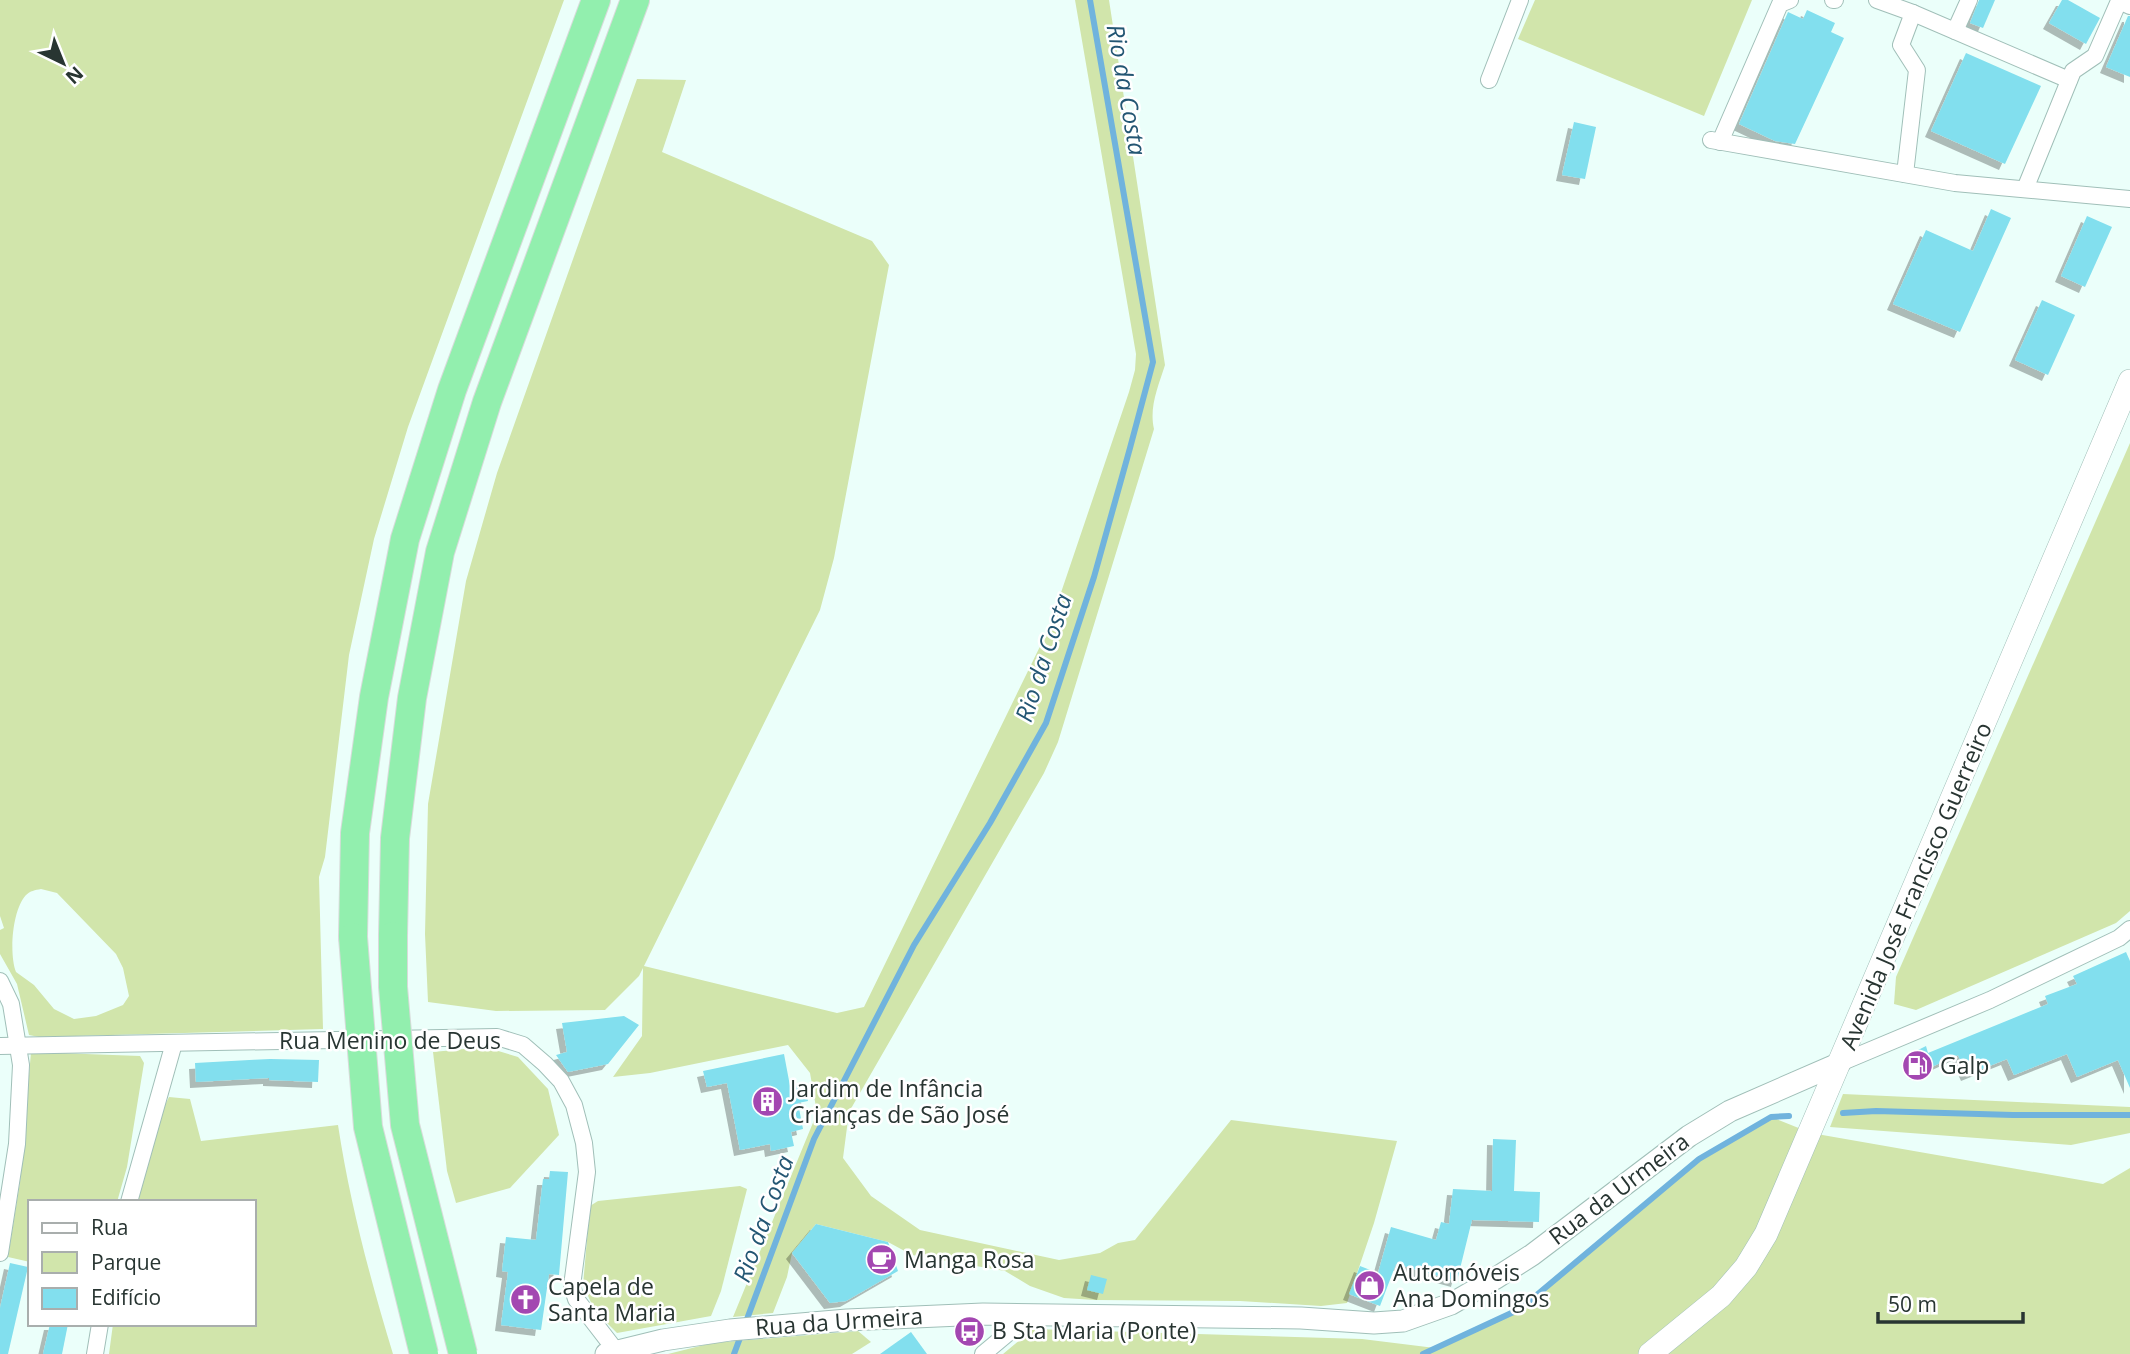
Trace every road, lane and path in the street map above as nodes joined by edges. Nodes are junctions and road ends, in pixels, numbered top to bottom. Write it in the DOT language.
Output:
graph roads {
  1 [pos="596,0"];
  2 [pos="635,0"];
  3 [pos="1520,0"];
  4 [pos="1790,0"];
  5 [pos="1878,0"];
  6 [pos="1969,0"];
  7 [pos="2130,6"];
  8 [pos="1913,13"];
  9 [pos="1955,31"];
  10 [pos="1489,80"];
  11 [pos="2069,80"];
  12 [pos="1905,174"];
  13 [pos="2025,189"];
  14 [pos="2130,199"];
  15 [pos="2130,382"];
  16 [pos="2130,929"];
  17 [pos="0,981"];
  18 [pos="174,1042"];
  19 [pos="0,1046"];
  20 [pos="19,1046"];
  21 [pos="1840,1063"];
  22 [pos="130,1200"];
  23 [pos="0,1253"];
  24 [pos="1031,1314"];
  25 [pos="100,1326"];
  26 [pos="611,1352"];
  27 [pos="95,1354"];
  28 [pos="424,1354"];
  29 [pos="463,1354"];
  30 [pos="983,1354"];
  31 [pos="1650,1354"];
  1 -- 28 [label="highway, bridge"];
  2 -- 29 [label="highway, bridge"];
  3 -- 10 [label="street"];
  4 -- 12 [label="street"];
  5 -- 8 [label="street"];
  6 -- 9 [label="street"];
  7 -- 11 [label="street"];
  8 -- 9 [label="street"];
  8 -- 12 [label="street"];
  9 -- 11 [label="street"];
  11 -- 13 [label="street"];
  12 -- 13 [label="street"];
  13 -- 14 [label="street"];
  15 -- 21 [label="main road, Avenida José Francisco Guerreiro"];
  16 -- 21 [label="street"];
  17 -- 20 [label="street"];
  18 -- 20 [label="street, Rua Menino de Deus"];
  18 -- 22 [label="street"];
  18 -- 26 [label="street, Rua Menino de Deus"];
  19 -- 20 [label="street, Rua Menino de Deus"];
  20 -- 23 [label="street"];
  21 -- 24 [label="street, Rua da Urmeira"];
  21 -- 31 [label="main road, Avenida José Francisco Guerreiro"];
  24 -- 26 [label="street, Rua da Urmeira"];
  24 -- 30 [label="street"];
  25 -- 27 [label="street"];
}
